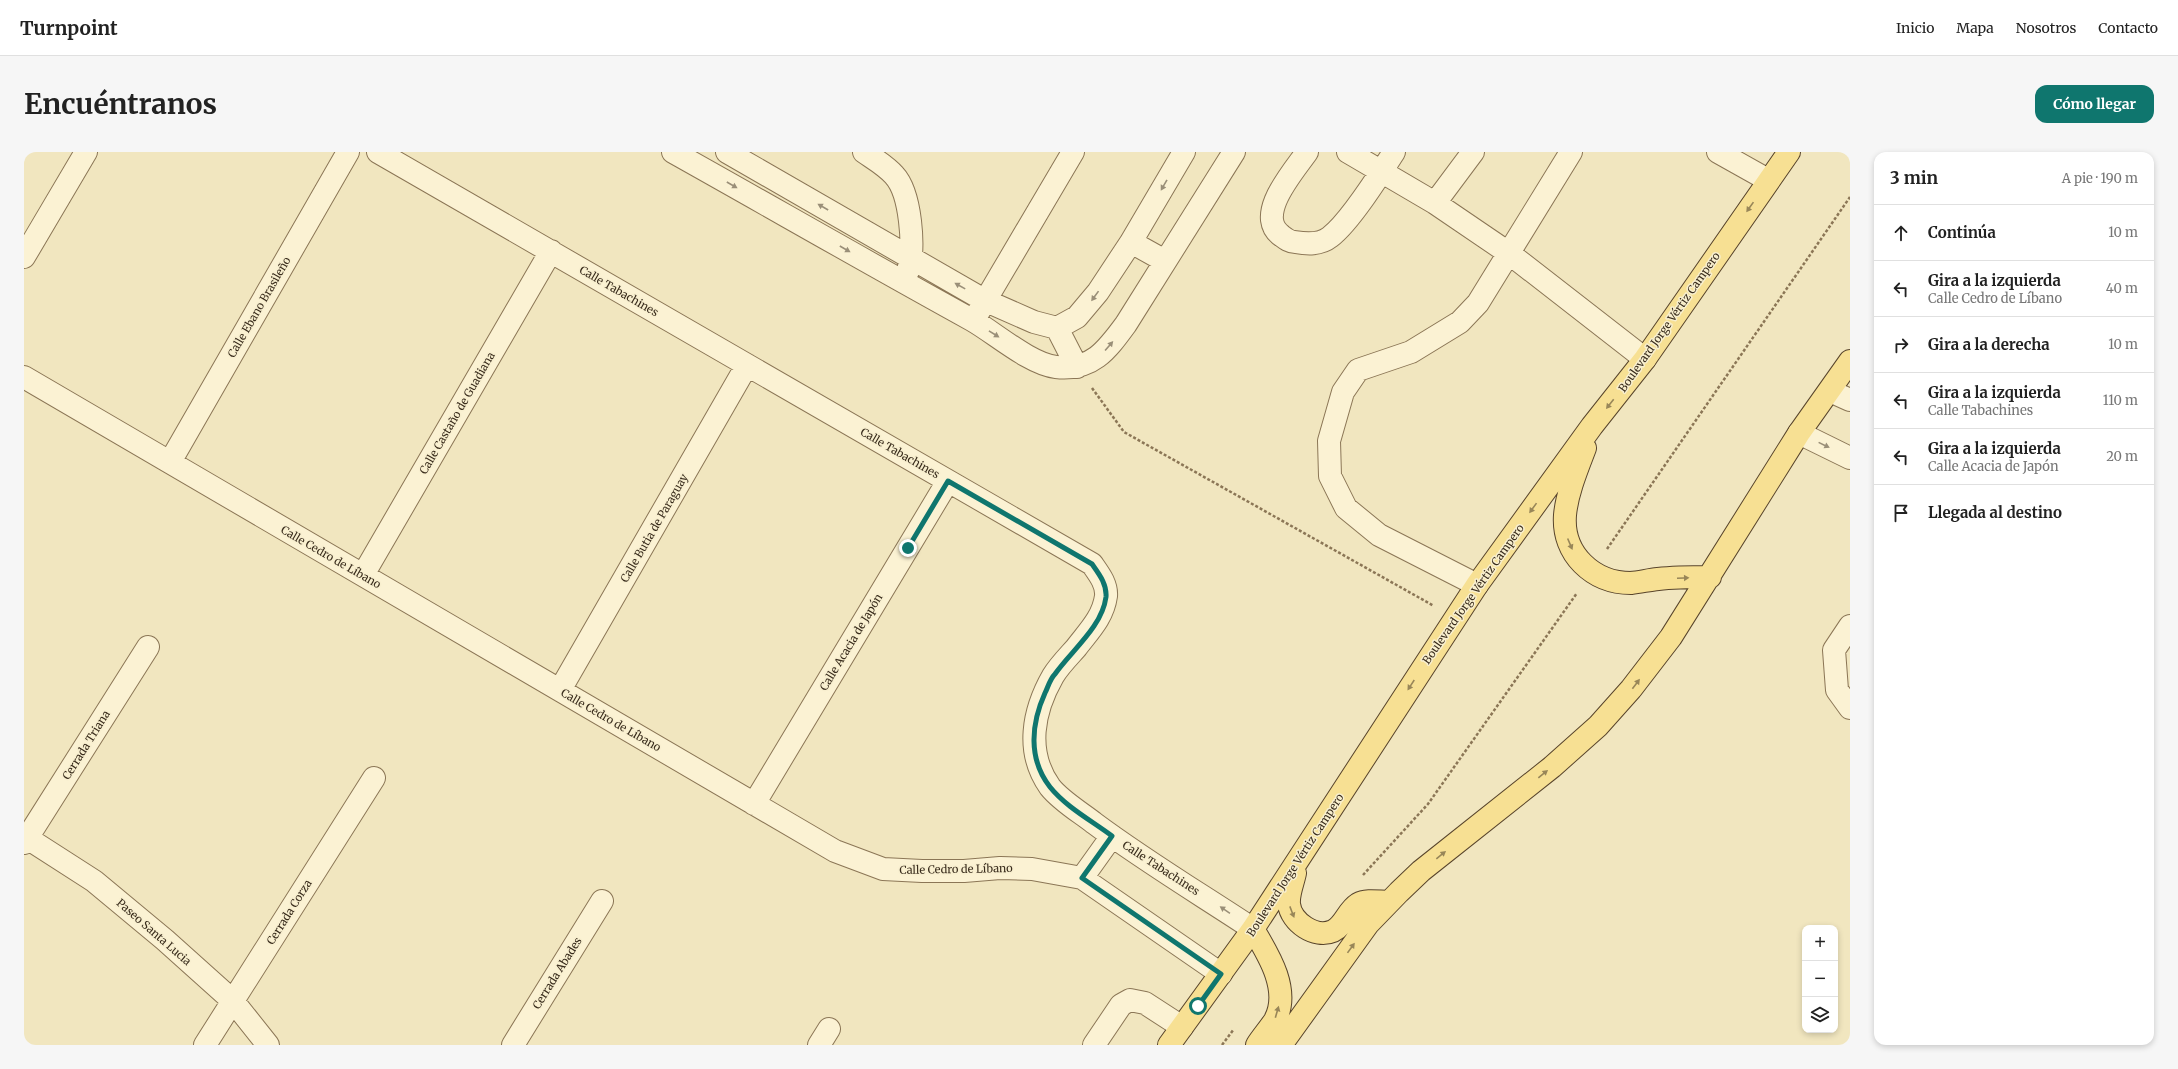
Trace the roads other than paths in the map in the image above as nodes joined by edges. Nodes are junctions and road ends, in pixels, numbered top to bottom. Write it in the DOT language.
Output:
graph roads {
  1 [pos="86,152"];
  2 [pos="348,152"];
  3 [pos="378,152"];
  4 [pos="674,152"];
  5 [pos="722,152"];
  6 [pos="727,152"];
  7 [pos="864,152"];
  8 [pos="1072,152"];
  9 [pos="1184,152"];
  10 [pos="1234,152"];
  11 [pos="1307,152"];
  12 [pos="1348,152"];
  13 [pos="1394,152"];
  14 [pos="1473,152"];
  15 [pos="1571,152"];
  16 [pos="1718,152"];
  17 [pos="1789,152"];
  18 [pos="1382,171"];
  19 [pos="709,172"];
  20 [pos="1768,180"];
  21 [pos="1435,203"];
  22 [pos="1131,242"];
  23 [pos="550,251"];
  24 [pos="1510,254"];
  25 [pos="24,257"];
  26 [pos="912,259"];
  27 [pos="1165,262"];
  28 [pos="905,284"];
  29 [pos="984,300"];
  30 [pos="974,322"];
  31 [pos="1057,328"];
  32 [pos="1645,359"];
  33 [pos="1850,361"];
  34 [pos="747,365"];
  35 [pos="1077,367"];
  36 [pos="24,377"];
  37 [pos="1830,390"];
  38 [pos="1850,400"];
  39 [pos="1592,426"];
  40 [pos="1799,433"];
  41 [pos="1850,458"];
  42 [pos="170,462"];
  43 [pos="948,481"];
  44 [pos="363,575"];
  45 [pos="1710,577"];
  46 [pos="1476,586"];
  47 [pos="1850,626"];
  48 [pos="148,647"];
  49 [pos="560,690"];
  50 [pos="1850,708"];
  51 [pos="374,778"];
  52 [pos="754,804"];
  53 [pos="1112,836"];
  54 [pos="25,839"];
  55 [pos="1298,860"];
  56 [pos="1082,878"];
  57 [pos="602,901"];
  58 [pos="1389,902"];
  59 [pos="1253,929"];
  60 [pos="1221,974"];
  61 [pos="232,1002"];
  62 [pos="1182,1028"];
  63 [pos="205,1045"];
  64 [pos="268,1045"];
  65 [pos="513,1045"];
  66 [pos="1094,1045"];
  67 [pos="1169,1045"];
  68 [pos="1257,1045"];
  69 [pos="1281,1045"];
  1 -- 25 [label="street"];
  2 -- 42 [label="street, Calle Ebano Brasileño"];
  3 -- 23 [label="street, Calle Tabachines"];
  4 -- 19 [label="street"];
  5 -- 19 [label="street"];
  26 -- 6 [label="street, one-way"];
  7 -- 26 [label="street"];
  8 -- 29 [label="street"];
  9 -- 22 [label="street, one-way"];
  10 -- 27 [label="street"];
  11 -- 18 [label="street"];
  12 -- 18 [label="street"];
  13 -- 18 [label="street"];
  14 -- 21 [label="street"];
  15 -- 24 [label="street"];
  16 -- 20 [label="street"];
  17 -- 20 [label="main road, Boulevard Jorge Vértiz Campero"];
  18 -- 21 [label="street"];
  19 -- 28 [label="street, one-way"];
  20 -- 32 [label="main road, Boulevard Jorge Vértiz Campero, one-way"];
  21 -- 24 [label="street"];
  22 -- 27 [label="street"];
  22 -- 31 [label="street, one-way"];
  23 -- 34 [label="street, Calle Tabachines"];
  23 -- 44 [label="street, Calle Castaño de Guadiana"];
  24 -- 32 [label="street"];
  24 -- 46 [label="street"];
  26 -- 28 [label="street"];
  29 -- 26 [label="street, one-way"];
  35 -- 27 [label="street, one-way"];
  28 -- 30 [label="street"];
  29 -- 30 [label="street"];
  29 -- 31 [label="street"];
  30 -- 35 [label="street, one-way"];
  31 -- 35 [label="street"];
  32 -- 39 [label="main road, Boulevard Jorge Vértiz Campero, one-way"];
  33 -- 37 [label="main road"];
  34 -- 43 [label="street, Calle Tabachines"];
  34 -- 49 [label="street, Calle Butia de Paraguay"];
  36 -- 42 [label="street, Calle Cedro de Líbano"];
  37 -- 38 [label="street"];
  37 -- 40 [label="main road"];
  39 -- 45 [label="main road, one-way"];
  39 -- 46 [label="main road, Boulevard Jorge Vértiz Campero, one-way"];
  40 -- 41 [label="street, one-way"];
  40 -- 45 [label="main road"];
  42 -- 44 [label="street, Calle Cedro de Líbano"];
  43 -- 52 [label="street, Calle Acacia de Japón"];
  43 -- 53 [label="street, Calle Tabachines"];
  44 -- 49 [label="street, Calle Cedro de Líbano"];
  58 -- 45 [label="main road, one-way"];
  46 -- 55 [label="main road, Boulevard Jorge Vértiz Campero, one-way"];
  47 -- 50 [label="street"];
  48 -- 54 [label="street, Cerrada Triana"];
  49 -- 52 [label="street, Calle Cedro de Líbano"];
  51 -- 61 [label="street, Cerrada Corza"];
  52 -- 56 [label="street, Calle Cedro de Líbano"];
  53 -- 56 [label="street"];
  59 -- 53 [label="street, Calle Tabachines, one-way"];
  54 -- 61 [label="street, Paseo Santa Lucia"];
  55 -- 58 [label="main road, one-way"];
  55 -- 59 [label="main road, Boulevard Jorge Vértiz Campero"];
  56 -- 60 [label="street, Calle Cedro de Líbano"];
  57 -- 65 [label="street, Cerrada Abades"];
  69 -- 58 [label="main road, one-way"];
  59 -- 60 [label="main road, Boulevard Jorge Vértiz Campero"];
  68 -- 59 [label="main road, one-way"];
  60 -- 62 [label="main road, Boulevard Jorge Vértiz Campero"];
  61 -- 63 [label="street, Cerrada Corza"];
  61 -- 64 [label="street, Paseo Santa Lucia"];
  62 -- 66 [label="street"];
  62 -- 67 [label="main road, Boulevard Jorge Vértiz Campero"];
}
